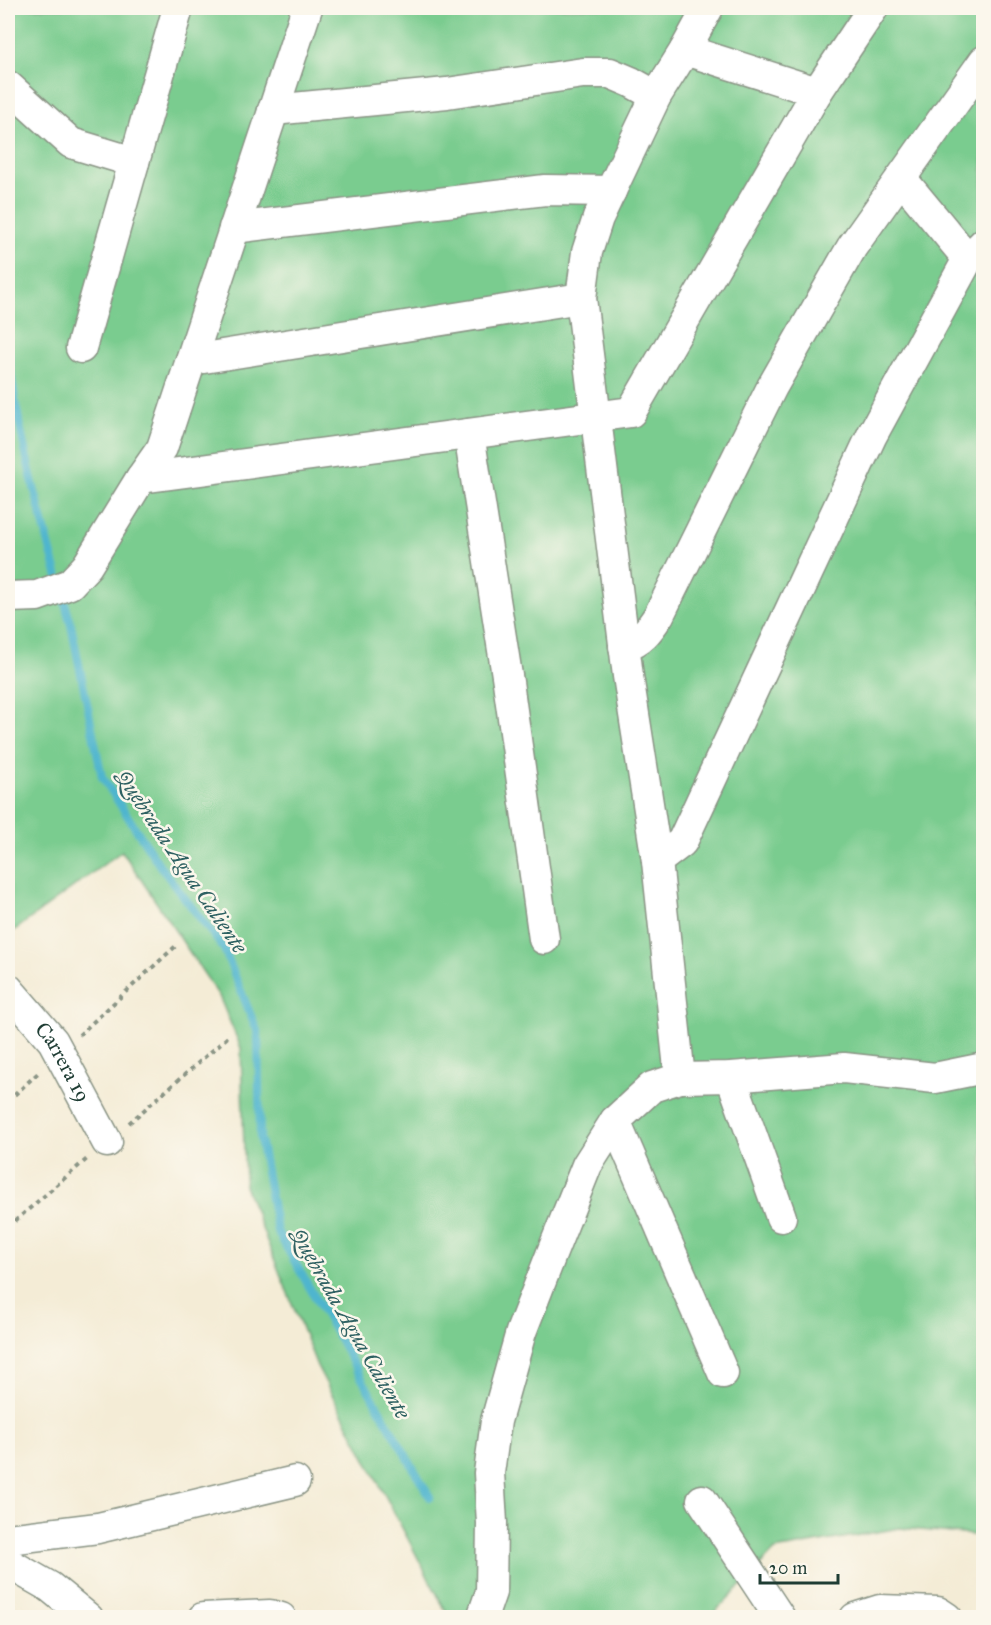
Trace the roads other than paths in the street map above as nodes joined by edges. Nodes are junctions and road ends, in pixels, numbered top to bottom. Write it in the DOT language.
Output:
graph roads {
  1 [pos="178,8"];
  2 [pos="307,8"];
  3 [pos="708,8"];
  4 [pos="873,8"];
  5 [pos="685,50"];
  6 [pos="984,61"];
  7 [pos="8,86"];
  8 [pos="817,92"];
  9 [pos="656,96"];
  10 [pos="273,110"];
  11 [pos="134,162"];
  12 [pos="902,178"];
  13 [pos="611,191"];
  14 [pos="234,228"];
  15 [pos="976,251"];
  16 [pos="581,298"];
  17 [pos="81,348"];
  18 [pos="191,360"];
  19 [pos="597,417"];
  20 [pos="469,434"];
  21 [pos="141,478"];
  22 [pos="8,597"];
  23 [pos="624,646"];
  24 [pos="657,861"];
  25 [pos="544,939"];
  26 [pos="8,989"];
  27 [pos="984,1068"];
  28 [pos="731,1077"];
  29 [pos="681,1078"];
  30 [pos="615,1121"];
  31 [pos="107,1142"];
  32 [pos="781,1216"];
  33 [pos="723,1373"];
  34 [pos="295,1481"];
  35 [pos="702,1500"];
  36 [pos="8,1539"];
  37 [pos="8,1563"];
  38 [pos="88,1617"];
  39 [pos="203,1617"];
  40 [pos="280,1617"];
  41 [pos="482,1617"];
  42 [pos="780,1617"];
  43 [pos="855,1617"];
  44 [pos="947,1617"];
  1 -- 11 [label="street"];
  2 -- 10 [label="street"];
  3 -- 5 [label="street"];
  4 -- 8 [label="street"];
  5 -- 8 [label="street"];
  5 -- 9 [label="street"];
  6 -- 12 [label="street"];
  7 -- 11 [label="street"];
  8 -- 19 [label="street"];
  9 -- 10 [label="street"];
  9 -- 13 [label="street"];
  10 -- 14 [label="street"];
  11 -- 17 [label="street"];
  12 -- 15 [label="street"];
  12 -- 23 [label="street"];
  13 -- 14 [label="street"];
  13 -- 16 [label="street"];
  14 -- 18 [label="street"];
  15 -- 24 [label="street"];
  16 -- 18 [label="street"];
  16 -- 19 [label="street"];
  18 -- 21 [label="street"];
  19 -- 20 [label="street"];
  19 -- 23 [label="street"];
  20 -- 21 [label="street"];
  20 -- 25 [label="street"];
  21 -- 22 [label="street"];
  23 -- 24 [label="street"];
  24 -- 29 [label="street"];
  26 -- 31 [label="street, Carrera 19"];
  27 -- 28 [label="street"];
  28 -- 29 [label="street"];
  28 -- 32 [label="street"];
  29 -- 30 [label="street"];
  30 -- 33 [label="street"];
  30 -- 41 [label="street"];
  34 -- 36 [label="street"];
  35 -- 42 [label="street"];
  37 -- 38 [label="street"];
  39 -- 40 [label="street"];
  43 -- 44 [label="street"];
}
